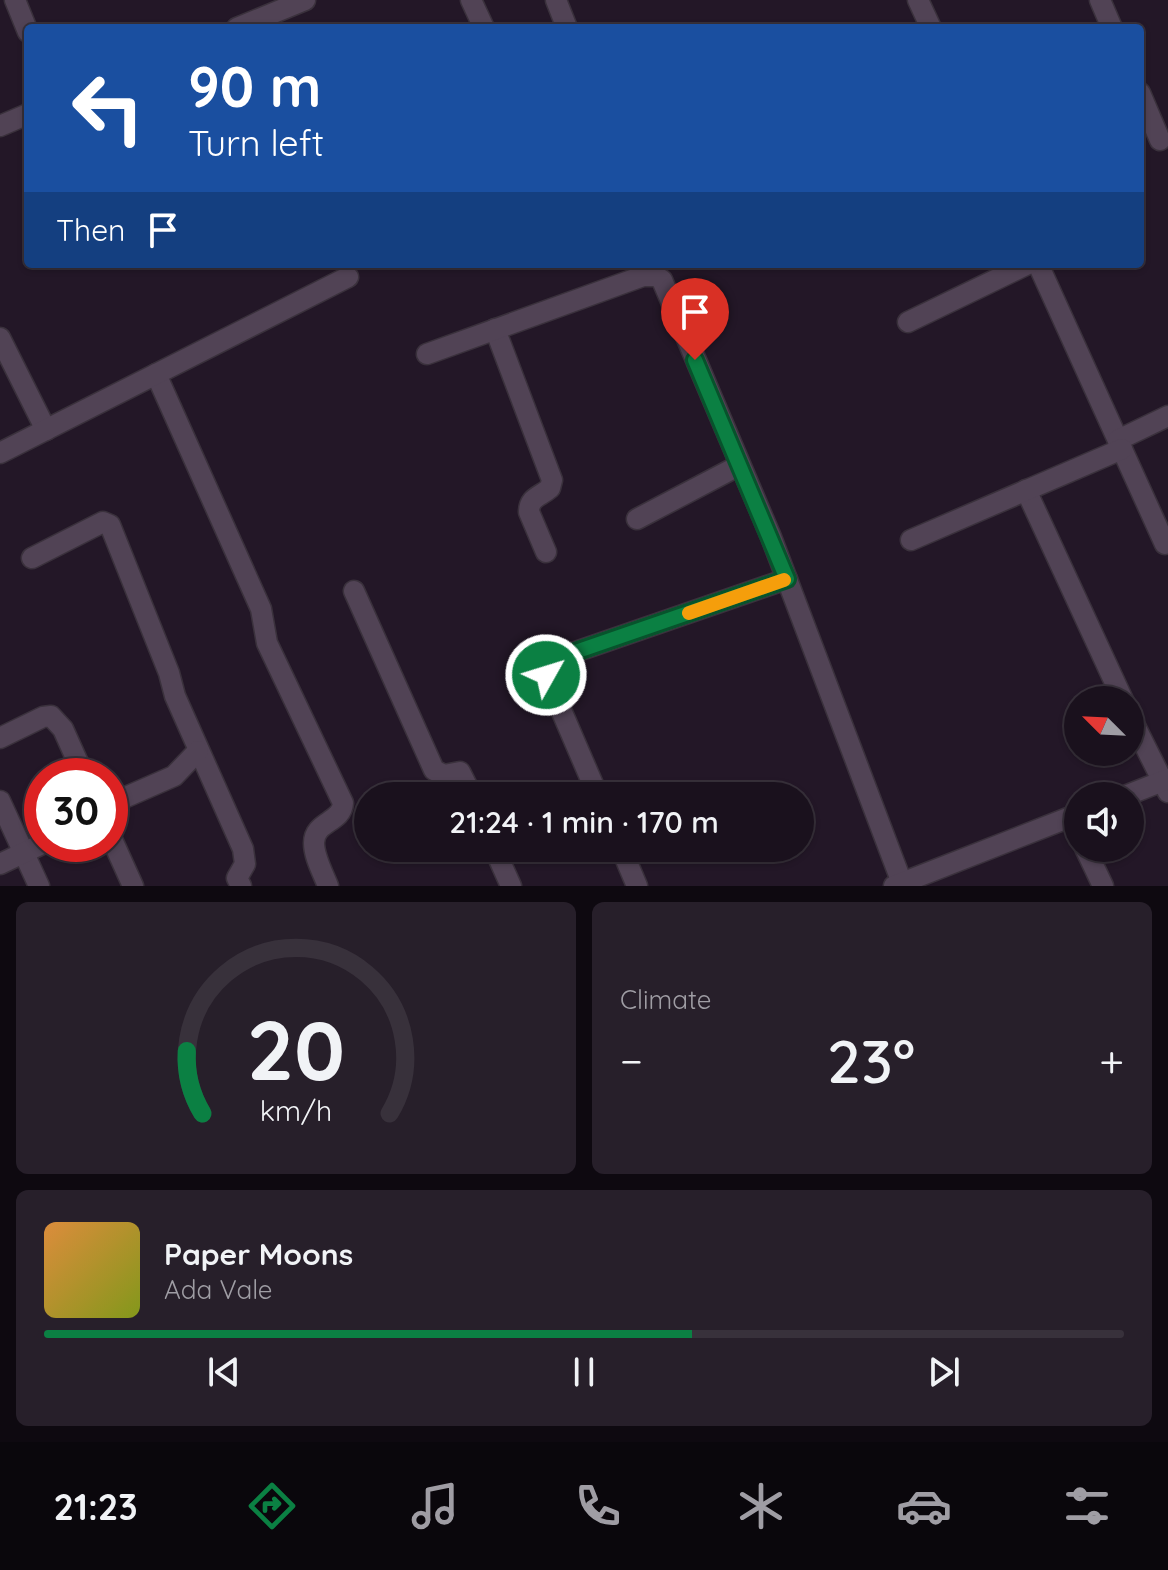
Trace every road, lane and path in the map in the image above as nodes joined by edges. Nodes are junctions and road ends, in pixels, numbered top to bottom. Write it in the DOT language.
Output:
graph roads {
  1 [pos="15,0"];
  2 [pos="305,0"];
  3 [pos="471,0"];
  4 [pos="556,0"];
  5 [pos="918,0"];
  6 [pos="1100,0"];
  7 [pos="25,24"];
  8 [pos="247,24"];
  9 [pos="482,24"];
  10 [pos="565,24"];
  11 [pos="929,24"];
  12 [pos="1110,24"];
  13 [pos="1144,102"];
  14 [pos="24,116"];
  15 [pos="0,126"];
  16 [pos="1160,140"];
  17 [pos="1020,268"];
  18 [pos="1040,268"];
  19 [pos="661,272"];
  20 [pos="348,277"];
  21 [pos="908,322"];
  22 [pos="495,329"];
  23 [pos="0,338"];
  24 [pos="427,354"];
  25 [pos="156,374"];
  26 [pos="1168,416"];
  27 [pos="46,430"];
  28 [pos="1120,445"];
  29 [pos="0,453"];
  30 [pos="740,465"];
  31 [pos="1026,490"];
  32 [pos="637,519"];
  33 [pos="911,540"];
  34 [pos="1165,544"];
  35 [pos="546,552"];
  36 [pos="32,558"];
  37 [pos="787,579"];
  38 [pos="354,591"];
  39 [pos="1117,686"];
  40 [pos="0,738"];
  41 [pos="1144,742"];
  42 [pos="198,751"];
  43 [pos="76,758"];
  44 [pos="465,782"];
  45 [pos="592,782"];
  46 [pos="1166,784"];
  47 [pos="1144,790"];
  48 [pos="128,796"];
  49 [pos="0,801"];
  50 [pos="1064,826"];
  51 [pos="24,835"];
  52 [pos="24,852"];
  53 [pos="35,862"];
  54 [pos="122,862"];
  55 [pos="500,862"];
  56 [pos="627,862"];
  57 [pos="1092,862"];
  58 [pos="0,864"];
  59 [pos="930,880"];
  60 [pos="898,884"];
  61 [pos="39,886"];
  62 [pos="133,886"];
  63 [pos="241,886"];
  64 [pos="328,886"];
  65 [pos="511,886"];
  66 [pos="637,886"];
  67 [pos="1103,886"];
  1 -- 7 [label="street"];
  2 -- 8 [label="street"];
  3 -- 9 [label="street"];
  4 -- 10 [label="street"];
  5 -- 11 [label="street"];
  6 -- 12 [label="street"];
  13 -- 16 [label="street"];
  14 -- 15 [label="street"];
  17 -- 21 [label="street"];
  18 -- 28 [label="street"];
  19 -- 22 [label="street"];
  19 -- 30 [label="street"];
  20 -- 25 [label="street"];
  22 -- 24 [label="street"];
  22 -- 35 [label="street"];
  23 -- 27 [label="street"];
  25 -- 27 [label="street"];
  25 -- 64 [label="street"];
  26 -- 28 [label="street"];
  27 -- 29 [label="street"];
  28 -- 31 [label="street"];
  28 -- 34 [label="street"];
  30 -- 32 [label="street"];
  30 -- 37 [label="street"];
  31 -- 33 [label="street"];
  31 -- 39 [label="street"];
  36 -- 42 [label="street"];
  37 -- 45 [label="street"];
  37 -- 60 [label="street"];
  38 -- 44 [label="street"];
  40 -- 43 [label="street"];
  41 -- 46 [label="street"];
  42 -- 48 [label="street"];
  42 -- 63 [label="street"];
  46 -- 47 [label="street"];
  49 -- 51 [label="street"];
  50 -- 59 [label="street"];
  52 -- 58 [label="street"];
  53 -- 61 [label="street"];
  54 -- 62 [label="street"];
  55 -- 65 [label="street"];
  56 -- 66 [label="street"];
  57 -- 67 [label="street"];
  59 -- 60 [label="street"];
}
